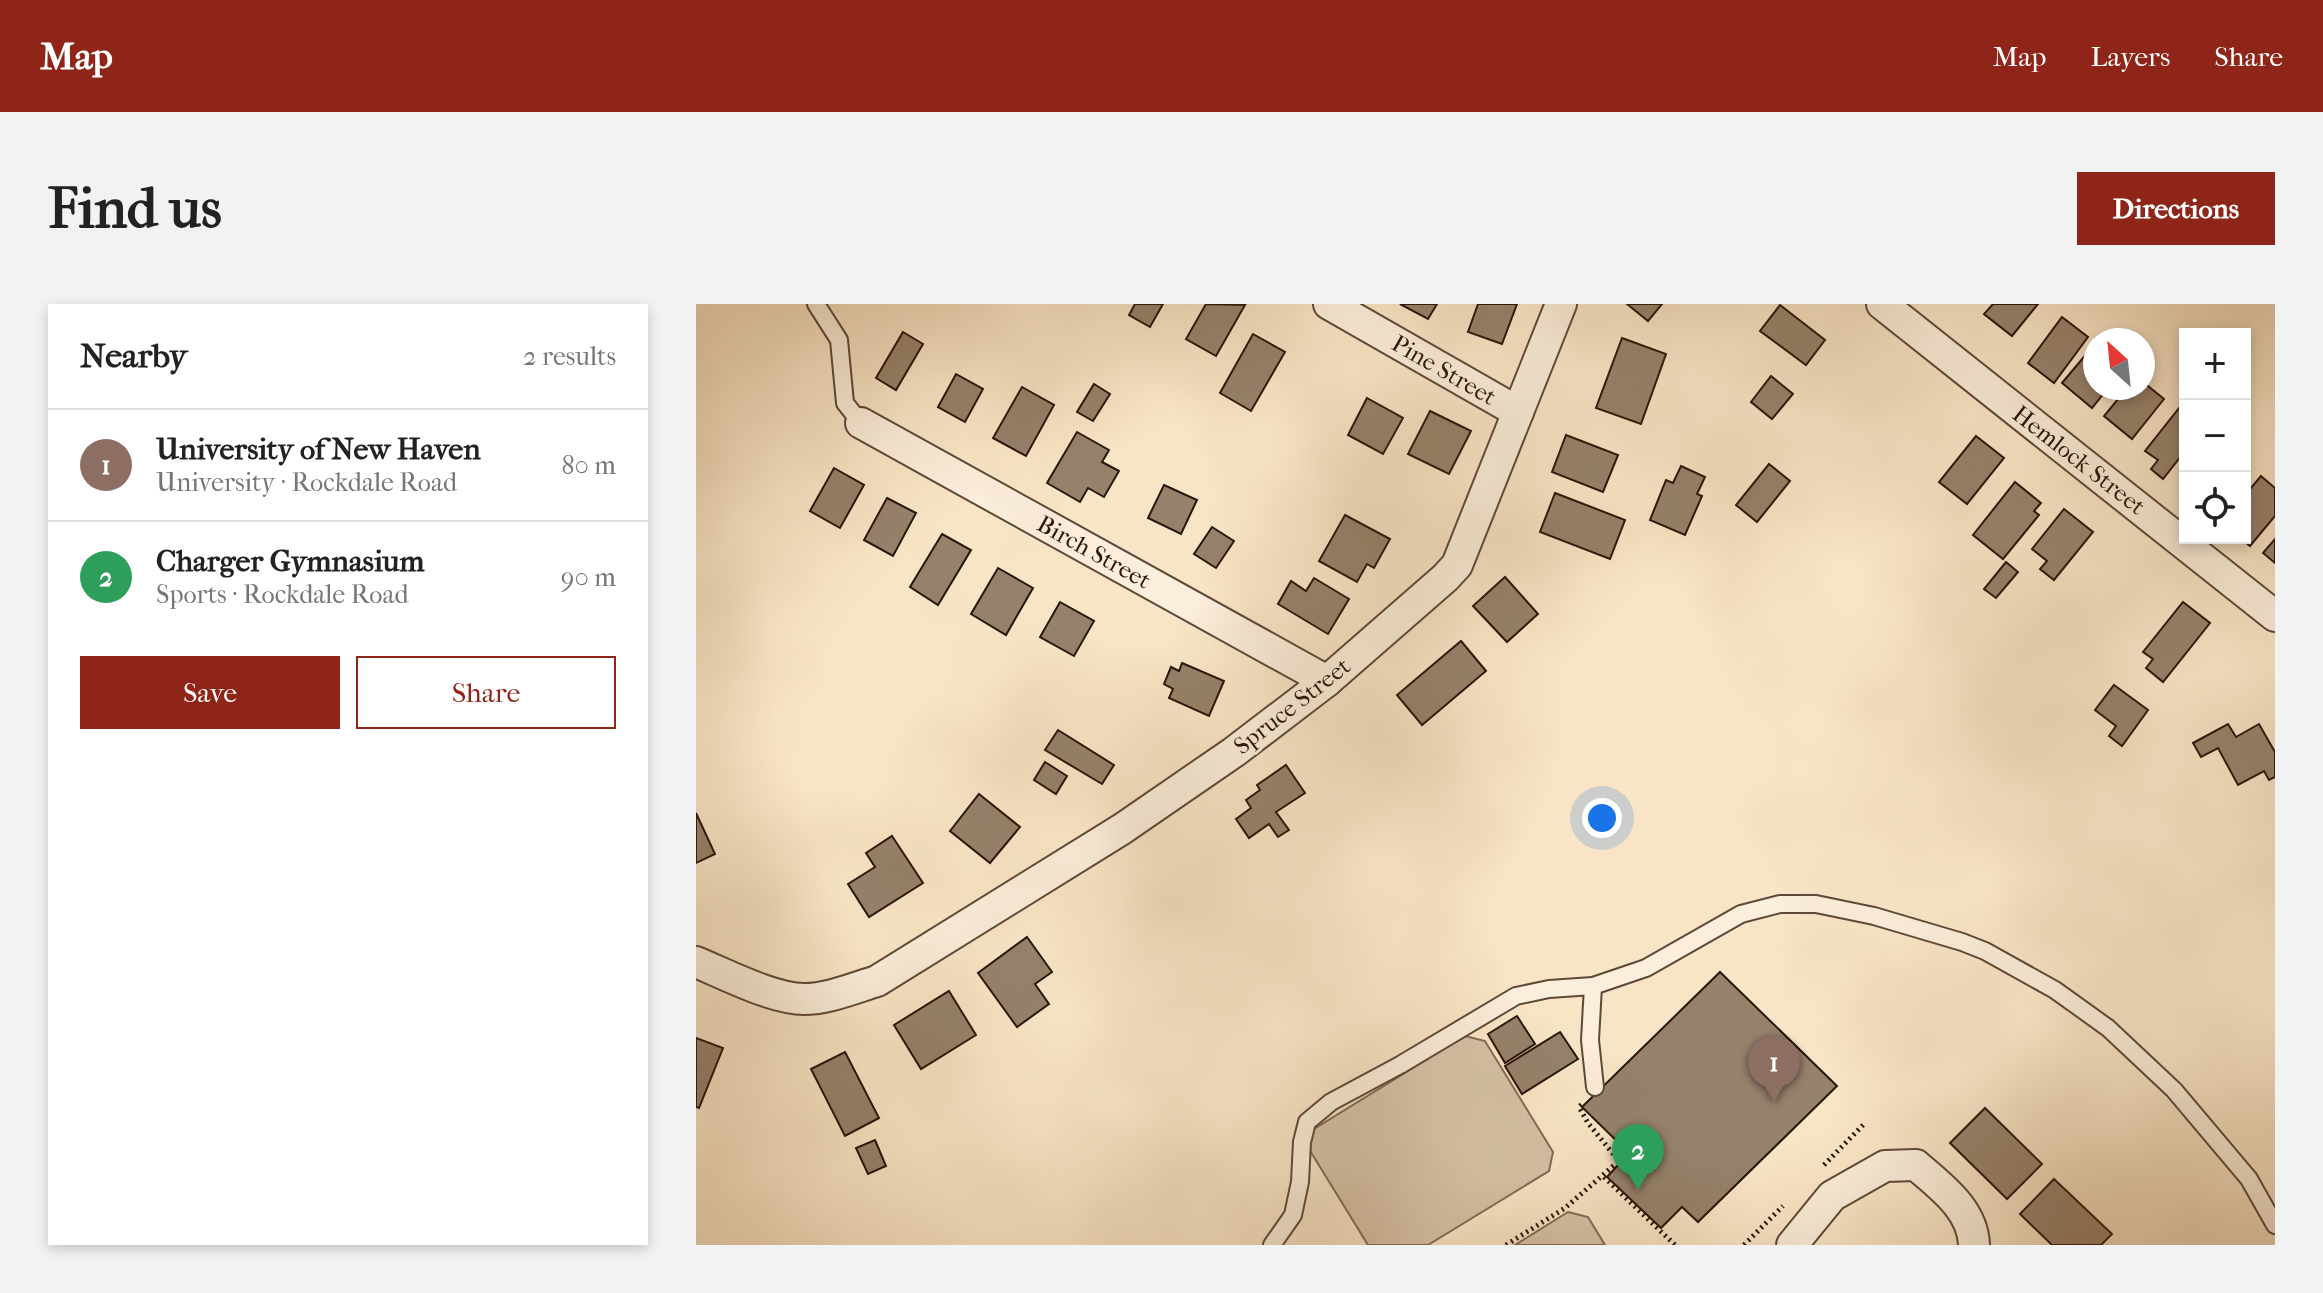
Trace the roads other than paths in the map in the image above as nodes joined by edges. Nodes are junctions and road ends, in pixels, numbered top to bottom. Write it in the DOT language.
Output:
graph roads {
  1 [pos="816,304"];
  2 [pos="1329,304"];
  3 [pos="1561,304"];
  4 [pos="1882,304"];
  5 [pos="1518,412"];
  6 [pos="861,423"];
  7 [pos="2275,616"];
  8 [pos="1327,681"];
  9 [pos="696,962"];
  10 [pos="1593,986"];
  11 [pos="1595,1087"];
  12 [pos="2275,1225"];
  13 [pos="1272,1245"];
  14 [pos="1792,1245"];
  15 [pos="1974,1245"];
  1 -- 6 [label="lane"];
  2 -- 5 [label="street, Pine Street"];
  3 -- 5 [label="street, Spruce Street"];
  4 -- 7 [label="street, Hemlock Street"];
  5 -- 8 [label="street, Spruce Street"];
  6 -- 8 [label="street, Birch Street"];
  8 -- 9 [label="street, Spruce Street"];
  10 -- 11 [label="lane"];
  10 -- 12 [label="lane"];
  10 -- 13 [label="lane"];
  14 -- 15 [label="street"];
}
